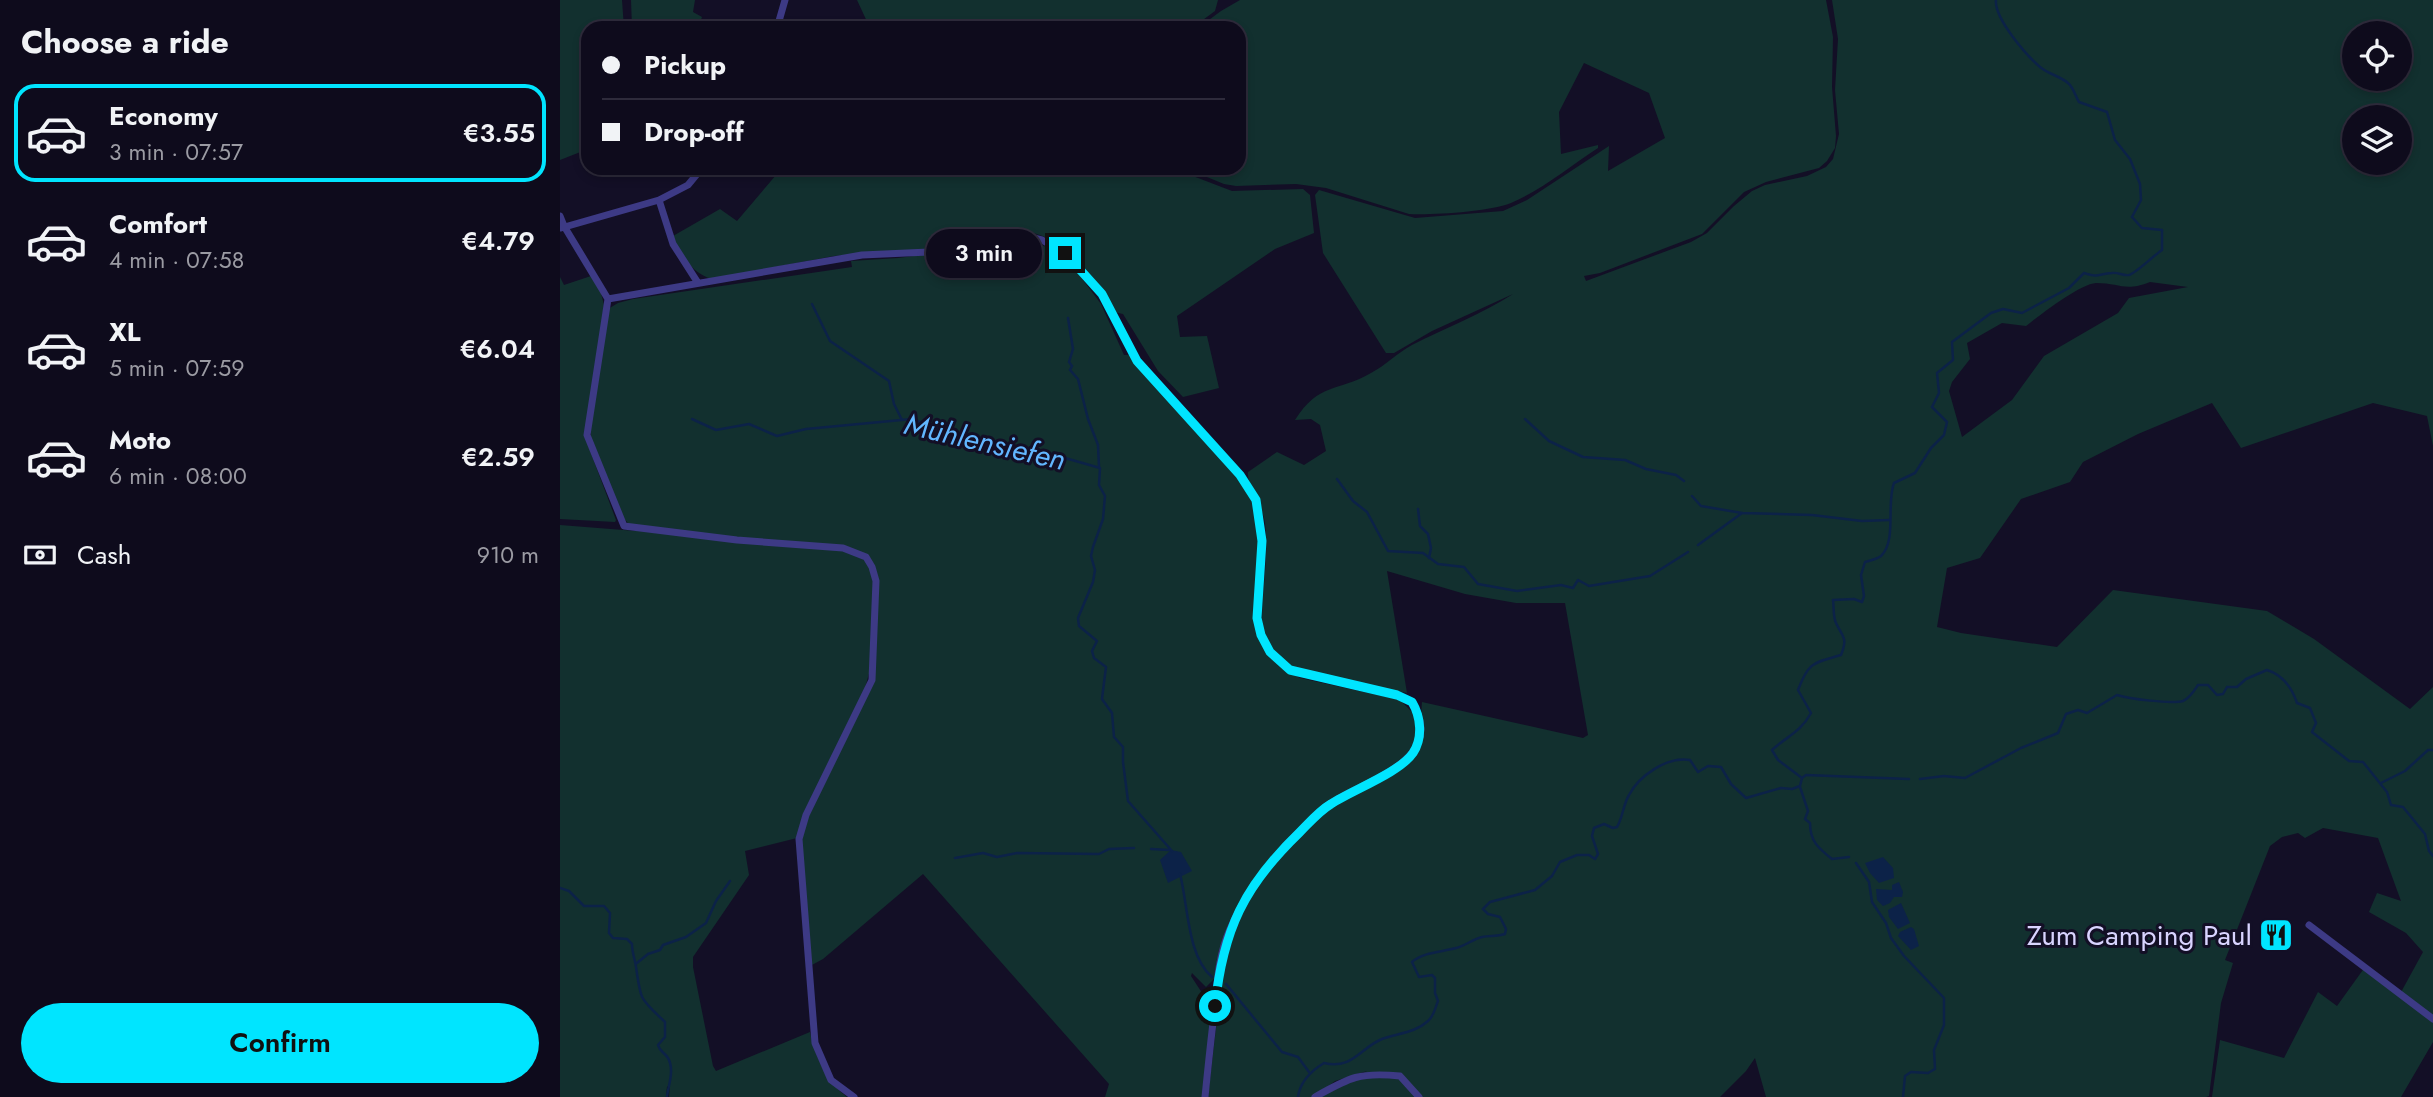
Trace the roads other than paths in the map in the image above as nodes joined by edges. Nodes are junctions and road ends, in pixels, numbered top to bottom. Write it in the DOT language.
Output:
graph roads {
  1 [pos="785,0"];
  2 [pos="779,21"];
  3 [pos="696,175"];
  4 [pos="659,200"];
  5 [pos="560,216"];
  6 [pos="562,227"];
  7 [pos="698,283"];
  8 [pos="608,299"];
  9 [pos="2309,925"];
  10 [pos="2433,1019"];
  11 [pos="854,1097"];
  12 [pos="1205,1097"];
  13 [pos="1315,1097"];
  14 [pos="1419,1097"];
  1 -- 2 [label="street"];
  3 -- 4 [label="street"];
  4 -- 6 [label="street"];
  4 -- 7 [label="street"];
  5 -- 6 [label="street"];
  6 -- 8 [label="street"];
  7 -- 8 [label="street"];
  7 -- 12 [label="street"];
  8 -- 11 [label="street"];
  9 -- 10 [label="street"];
  13 -- 14 [label="street"];
}
